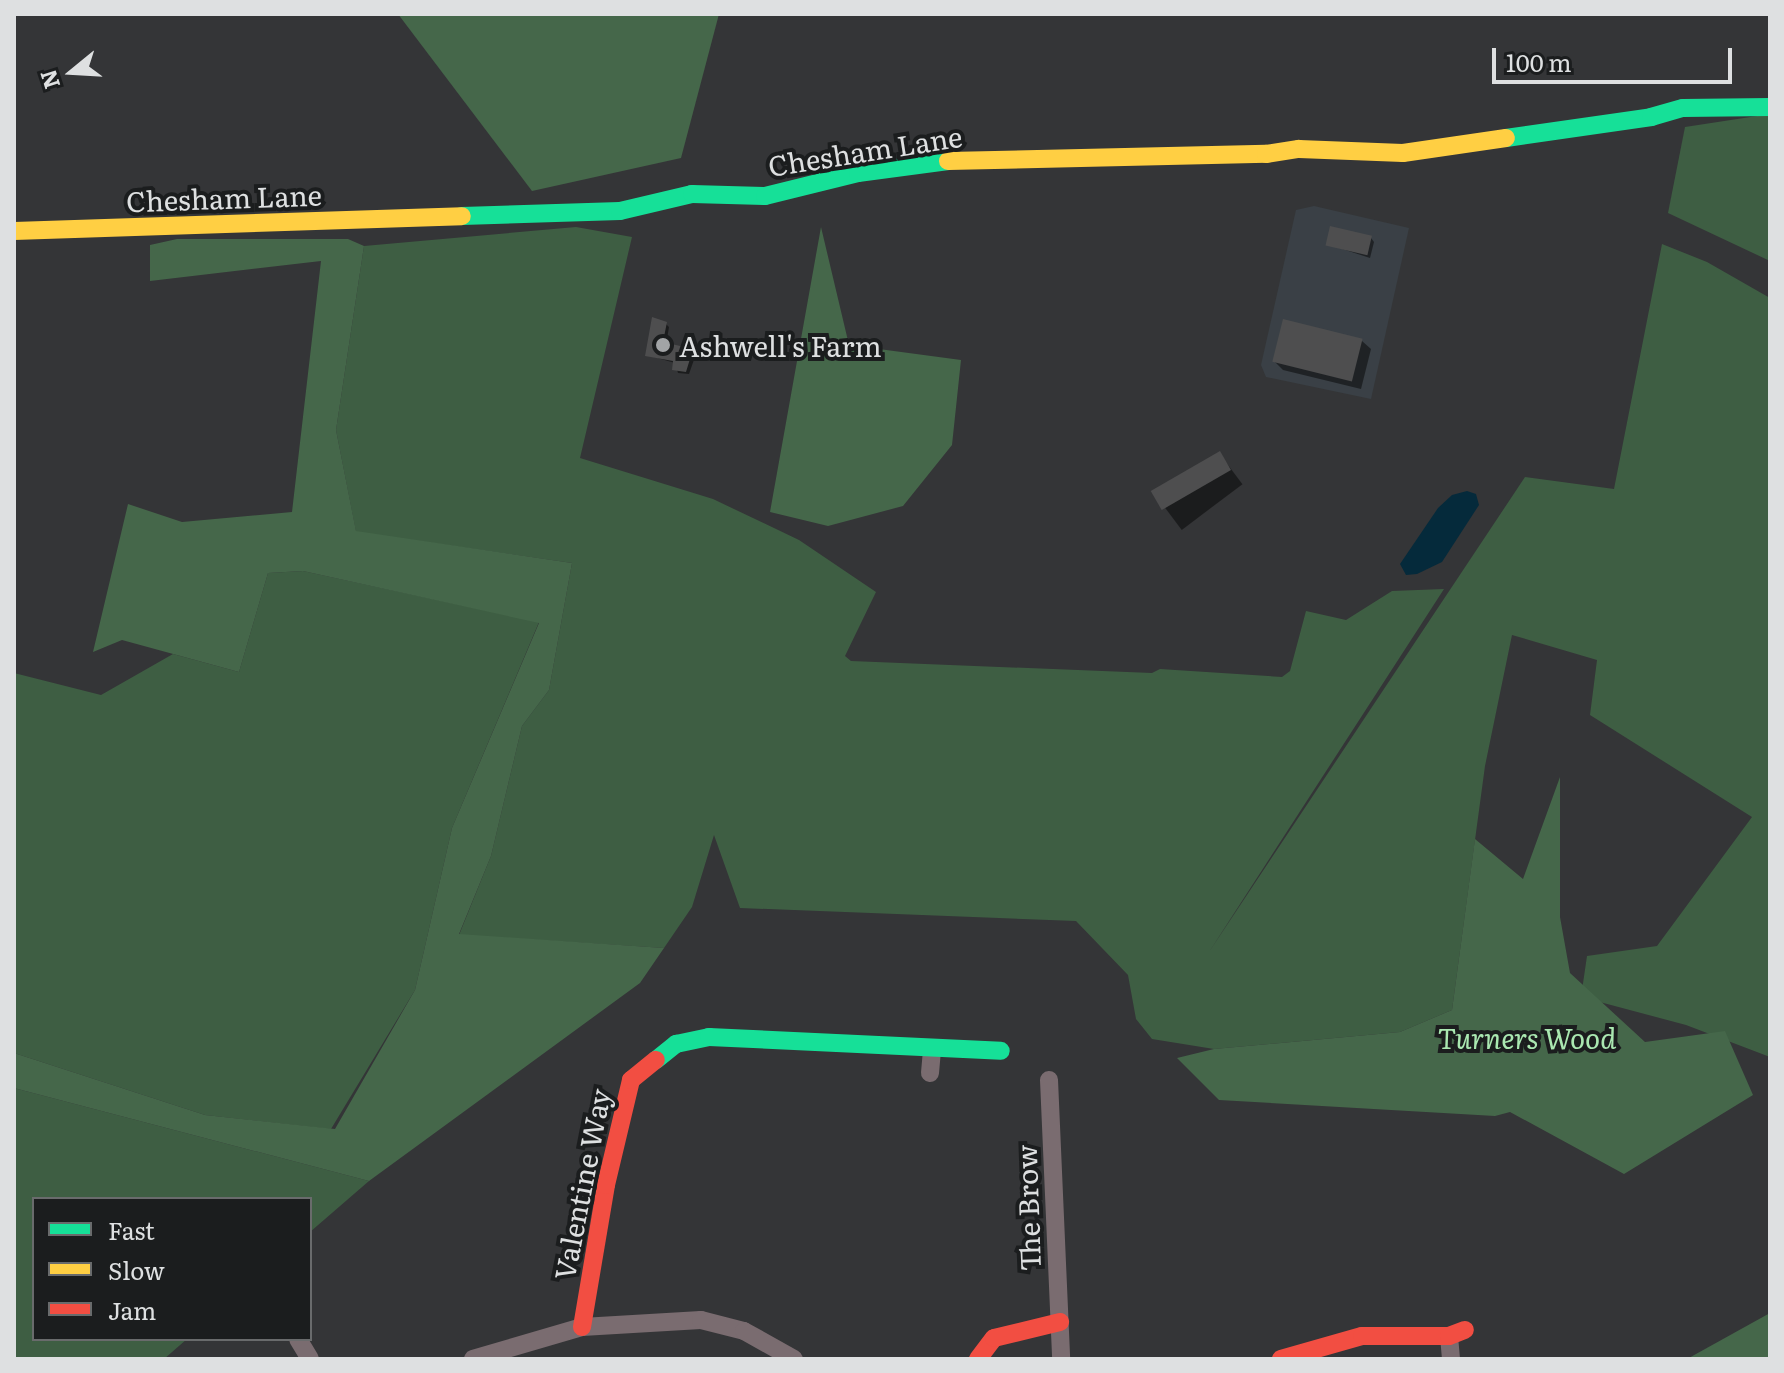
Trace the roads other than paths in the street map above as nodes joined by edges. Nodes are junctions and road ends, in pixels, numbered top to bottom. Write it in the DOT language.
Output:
graph roads {
  1 [pos="1770,107"];
  2 [pos="14,231"];
  3 [pos="932,1050"];
  4 [pos="1001,1051"];
  5 [pos="930,1073"];
  6 [pos="1031,1097"];
  7 [pos="1060,1322"];
  8 [pos="582,1327"];
  9 [pos="299,1341"];
  10 [pos="310,1359"];
  11 [pos="473,1359"];
  12 [pos="794,1359"];
  13 [pos="978,1359"];
  14 [pos="1061,1359"];
  15 [pos="1281,1359"];
  16 [pos="1451,1359"];
  1 -- 2 [label="street, Chesham Lane"];
  3 -- 4 [label="street, Valentine Way"];
  3 -- 5 [label="street"];
  3 -- 8 [label="street, Valentine Way"];
  6 -- 7 [label="street, The Brow"];
  7 -- 13 [label="street"];
  7 -- 14 [label="street, The Brow"];
  8 -- 11 [label="street"];
  8 -- 12 [label="street"];
  9 -- 10 [label="street"];
  15 -- 16 [label="street"];
}
